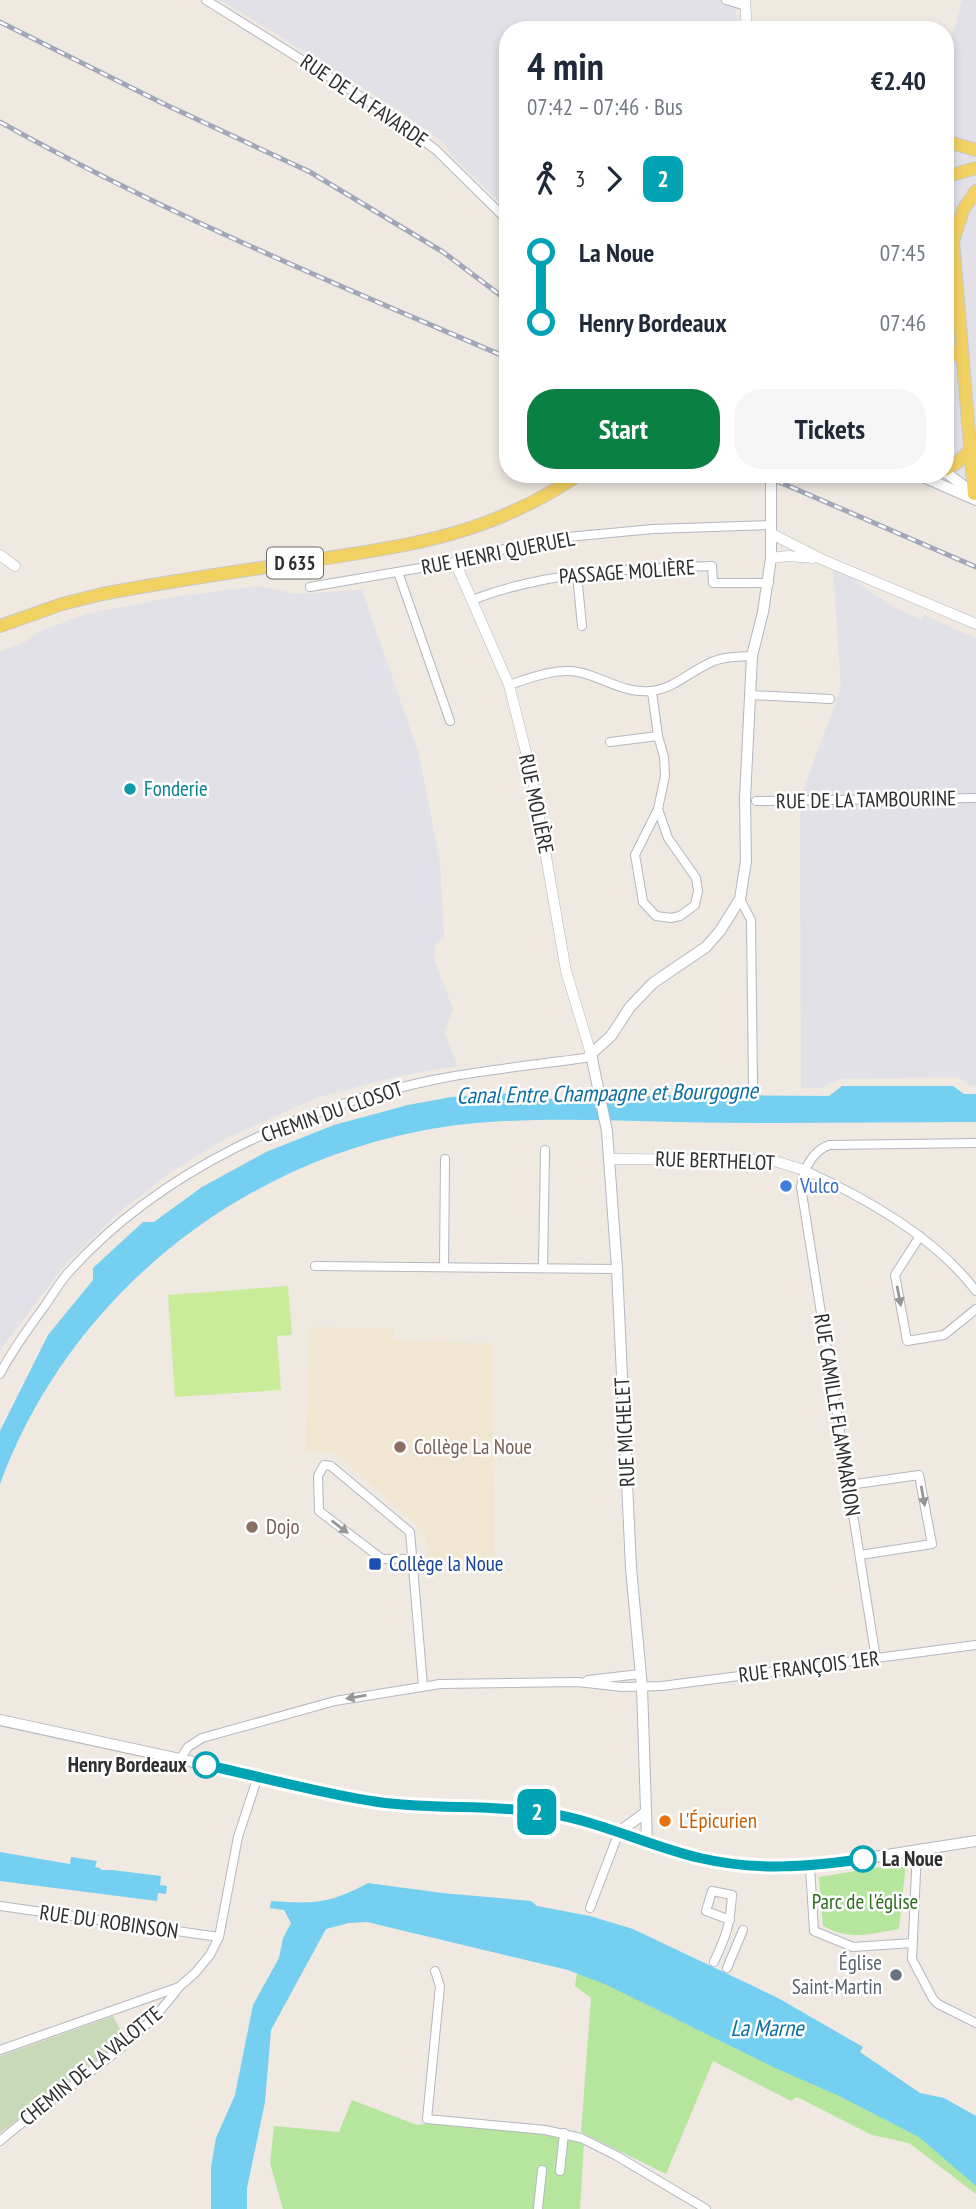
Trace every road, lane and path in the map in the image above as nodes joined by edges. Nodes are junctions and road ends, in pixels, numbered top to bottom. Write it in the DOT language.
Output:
graph roads {
  1 [pos="206,0"];
  2 [pos="726,0"];
  3 [pos="746,3"];
  4 [pos="747,21"];
  5 [pos="954,144"];
  6 [pos="976,150"];
  7 [pos="976,168"];
  8 [pos="954,174"];
  9 [pos="976,191"];
  10 [pos="499,213"];
  11 [pos="954,238"];
  12 [pos="954,254"];
  13 [pos="954,353"];
  14 [pos="962,358"];
  15 [pos="971,450"];
  16 [pos="954,465"];
  17 [pos="954,479"];
  18 [pos="564,483"];
  19 [pos="771,483"];
  20 [pos="939,483"];
  21 [pos="975,497"];
  22 [pos="772,529"];
  23 [pos="0,555"];
  24 [pos="771,558"];
  25 [pos="821,559"];
  26 [pos="455,562"];
  27 [pos="15,566"];
  28 [pos="398,572"];
  29 [pos="577,574"];
  30 [pos="769,583"];
  31 [pos="310,587"];
  32 [pos="472,600"];
  33 [pos="976,624"];
  34 [pos="0,626"];
  35 [pos="582,626"];
  36 [pos="751,656"];
  37 [pos="509,685"];
  38 [pos="652,692"];
  39 [pos="750,695"];
  40 [pos="830,699"];
  41 [pos="450,721"];
  42 [pos="658,736"];
  43 [pos="610,742"];
  44 [pos="976,798"];
  45 [pos="756,801"];
  46 [pos="658,810"];
  47 [pos="740,899"];
  48 [pos="591,1054"];
  49 [pos="753,1086"];
  50 [pos="976,1143"];
  51 [pos="545,1150"];
  52 [pos="445,1159"];
  53 [pos="609,1159"];
  54 [pos="804,1170"];
  55 [pos="920,1236"];
  56 [pos="315,1266"];
  57 [pos="444,1267"];
  58 [pos="543,1268"];
  59 [pos="617,1269"];
  60 [pos="976,1291"];
  61 [pos="976,1309"];
  62 [pos="0,1374"];
  63 [pos="849,1485"];
  64 [pos="860,1555"];
  65 [pos="411,1559"];
  66 [pos="976,1645"];
  67 [pos="876,1659"];
  68 [pos="640,1674"];
  69 [pos="578,1682"];
  70 [pos="424,1686"];
  71 [pos="642,1686"];
  72 [pos="0,1720"];
  73 [pos="180,1759"];
  74 [pos="258,1776"];
  75 [pos="646,1812"];
  76 [pos="619,1832"];
  77 [pos="647,1841"];
  78 [pos="976,1842"];
  79 [pos="917,1850"];
  80 [pos="810,1867"];
  81 [pos="0,1906"];
  82 [pos="590,1908"];
  83 [pos="730,1920"];
  84 [pos="743,1930"];
  85 [pos="219,1937"];
  86 [pos="912,1942"];
  87 [pos="714,1962"];
  88 [pos="727,1968"];
  89 [pos="435,1971"];
  90 [pos="179,1987"];
  91 [pos="976,2023"];
  92 [pos="0,2050"];
  93 [pos="564,2133"];
  94 [pos="0,2141"];
  95 [pos="542,2170"];
  96 [pos="559,2171"];
  97 [pos="538,2209"];
  98 [pos="706,2209"];
  1 -- 10 [label="street, RUE DE LA FAVARDE"];
  2 -- 3 [label="street"];
  3 -- 4 [label="street"];
  5 -- 6 [label="main road"];
  7 -- 8 [label="main road"];
  9 -- 11 [label="main road"];
  12 -- 14 [label="main road"];
  13 -- 14 [label="main road"];
  14 -- 15 [label="main road"];
  15 -- 16 [label="main road"];
  15 -- 21 [label="main road"];
  17 -- 21 [label="main road"];
  18 -- 34 [label="main road, D 635"];
  19 -- 22 [label="main road"];
  20 -- 21 [label="main road"];
  22 -- 24 [label="main road"];
  22 -- 25 [label="street, RUE HENRI QUERUEL"];
  22 -- 26 [label="street, RUE HENRI QUERUEL"];
  23 -- 27 [label="street"];
  24 -- 25 [label="street, RUE HENRI QUERUEL"];
  24 -- 30 [label="main road"];
  25 -- 33 [label="street, RUE HENRI QUERUEL"];
  26 -- 28 [label="street, RUE HENRI QUERUEL"];
  26 -- 32 [label="street, RUE MOLIÈRE"];
  28 -- 31 [label="street, RUE HENRI QUERUEL"];
  28 -- 41 [label="street"];
  29 -- 30 [label="street, PASSAGE MOLIÈRE"];
  29 -- 32 [label="street, PASSAGE MOLIÈRE"];
  29 -- 35 [label="street"];
  30 -- 36 [label="main road"];
  32 -- 37 [label="street, RUE MOLIÈRE"];
  36 -- 38 [label="street"];
  36 -- 39 [label="main road"];
  37 -- 38 [label="street"];
  37 -- 48 [label="street, RUE MOLIÈRE"];
  38 -- 42 [label="street"];
  39 -- 40 [label="street"];
  39 -- 47 [label="main road"];
  42 -- 43 [label="street"];
  42 -- 46 [label="street"];
  44 -- 45 [label="street, RUE DE LA TAMBOURINE"];
  46 -- 46 [label="street"];
  47 -- 48 [label="main road"];
  47 -- 49 [label="street"];
  48 -- 53 [label="main road, RUE MICHELET"];
  48 -- 62 [label="street, CHEMIN DU CLOSOT"];
  50 -- 54 [label="street, RUE BERTHELOT"];
  51 -- 58 [label="street"];
  52 -- 57 [label="street"];
  53 -- 54 [label="street, RUE BERTHELOT"];
  53 -- 59 [label="main road, RUE MICHELET"];
  54 -- 55 [label="street"];
  54 -- 63 [label="street, RUE CAMILLE FLAMMARION"];
  55 -- 60 [label="street"];
  55 -- 61 [label="street, one-way"];
  56 -- 57 [label="street"];
  57 -- 58 [label="street"];
  58 -- 59 [label="street"];
  59 -- 68 [label="main road, RUE MICHELET"];
  63 -- 64 [label="street, RUE CAMILLE FLAMMARION"];
  63 -- 64 [label="street, one-way"];
  64 -- 67 [label="street, RUE CAMILLE FLAMMARION"];
  65 -- 65 [label="street, one-way"];
  65 -- 70 [label="street"];
  66 -- 67 [label="street, RUE FRANÇOIS 1ER"];
  67 -- 71 [label="street, RUE FRANÇOIS 1ER"];
  68 -- 69 [label="street"];
  68 -- 71 [label="main road, RUE MICHELET"];
  69 -- 70 [label="street"];
  69 -- 71 [label="street, RUE FRANÇOIS 1ER"];
  70 -- 73 [label="street, one-way"];
  71 -- 75 [label="main road, RUE MICHELET"];
  72 -- 73 [label="main road"];
  73 -- 74 [label="main road"];
  74 -- 76 [label="main road"];
  74 -- 85 [label="street"];
  75 -- 76 [label="main road"];
  75 -- 77 [label="main road, RUE MICHELET"];
  76 -- 77 [label="main road"];
  76 -- 82 [label="street"];
  77 -- 80 [label="main road"];
  78 -- 79 [label="main road"];
  79 -- 80 [label="main road"];
  79 -- 86 [label="street"];
  80 -- 86 [label="street"];
  81 -- 85 [label="street, RUE DU ROBINSON"];
  83 -- 87 [label="street"];
  84 -- 88 [label="street"];
  85 -- 90 [label="street, CHEMIN DE LA VALOTTE"];
  86 -- 91 [label="street"];
  89 -- 93 [label="street"];
  90 -- 92 [label="street"];
  90 -- 94 [label="street, CHEMIN DE LA VALOTTE"];
  93 -- 96 [label="street"];
  93 -- 98 [label="street"];
  95 -- 97 [label="street"];
}
